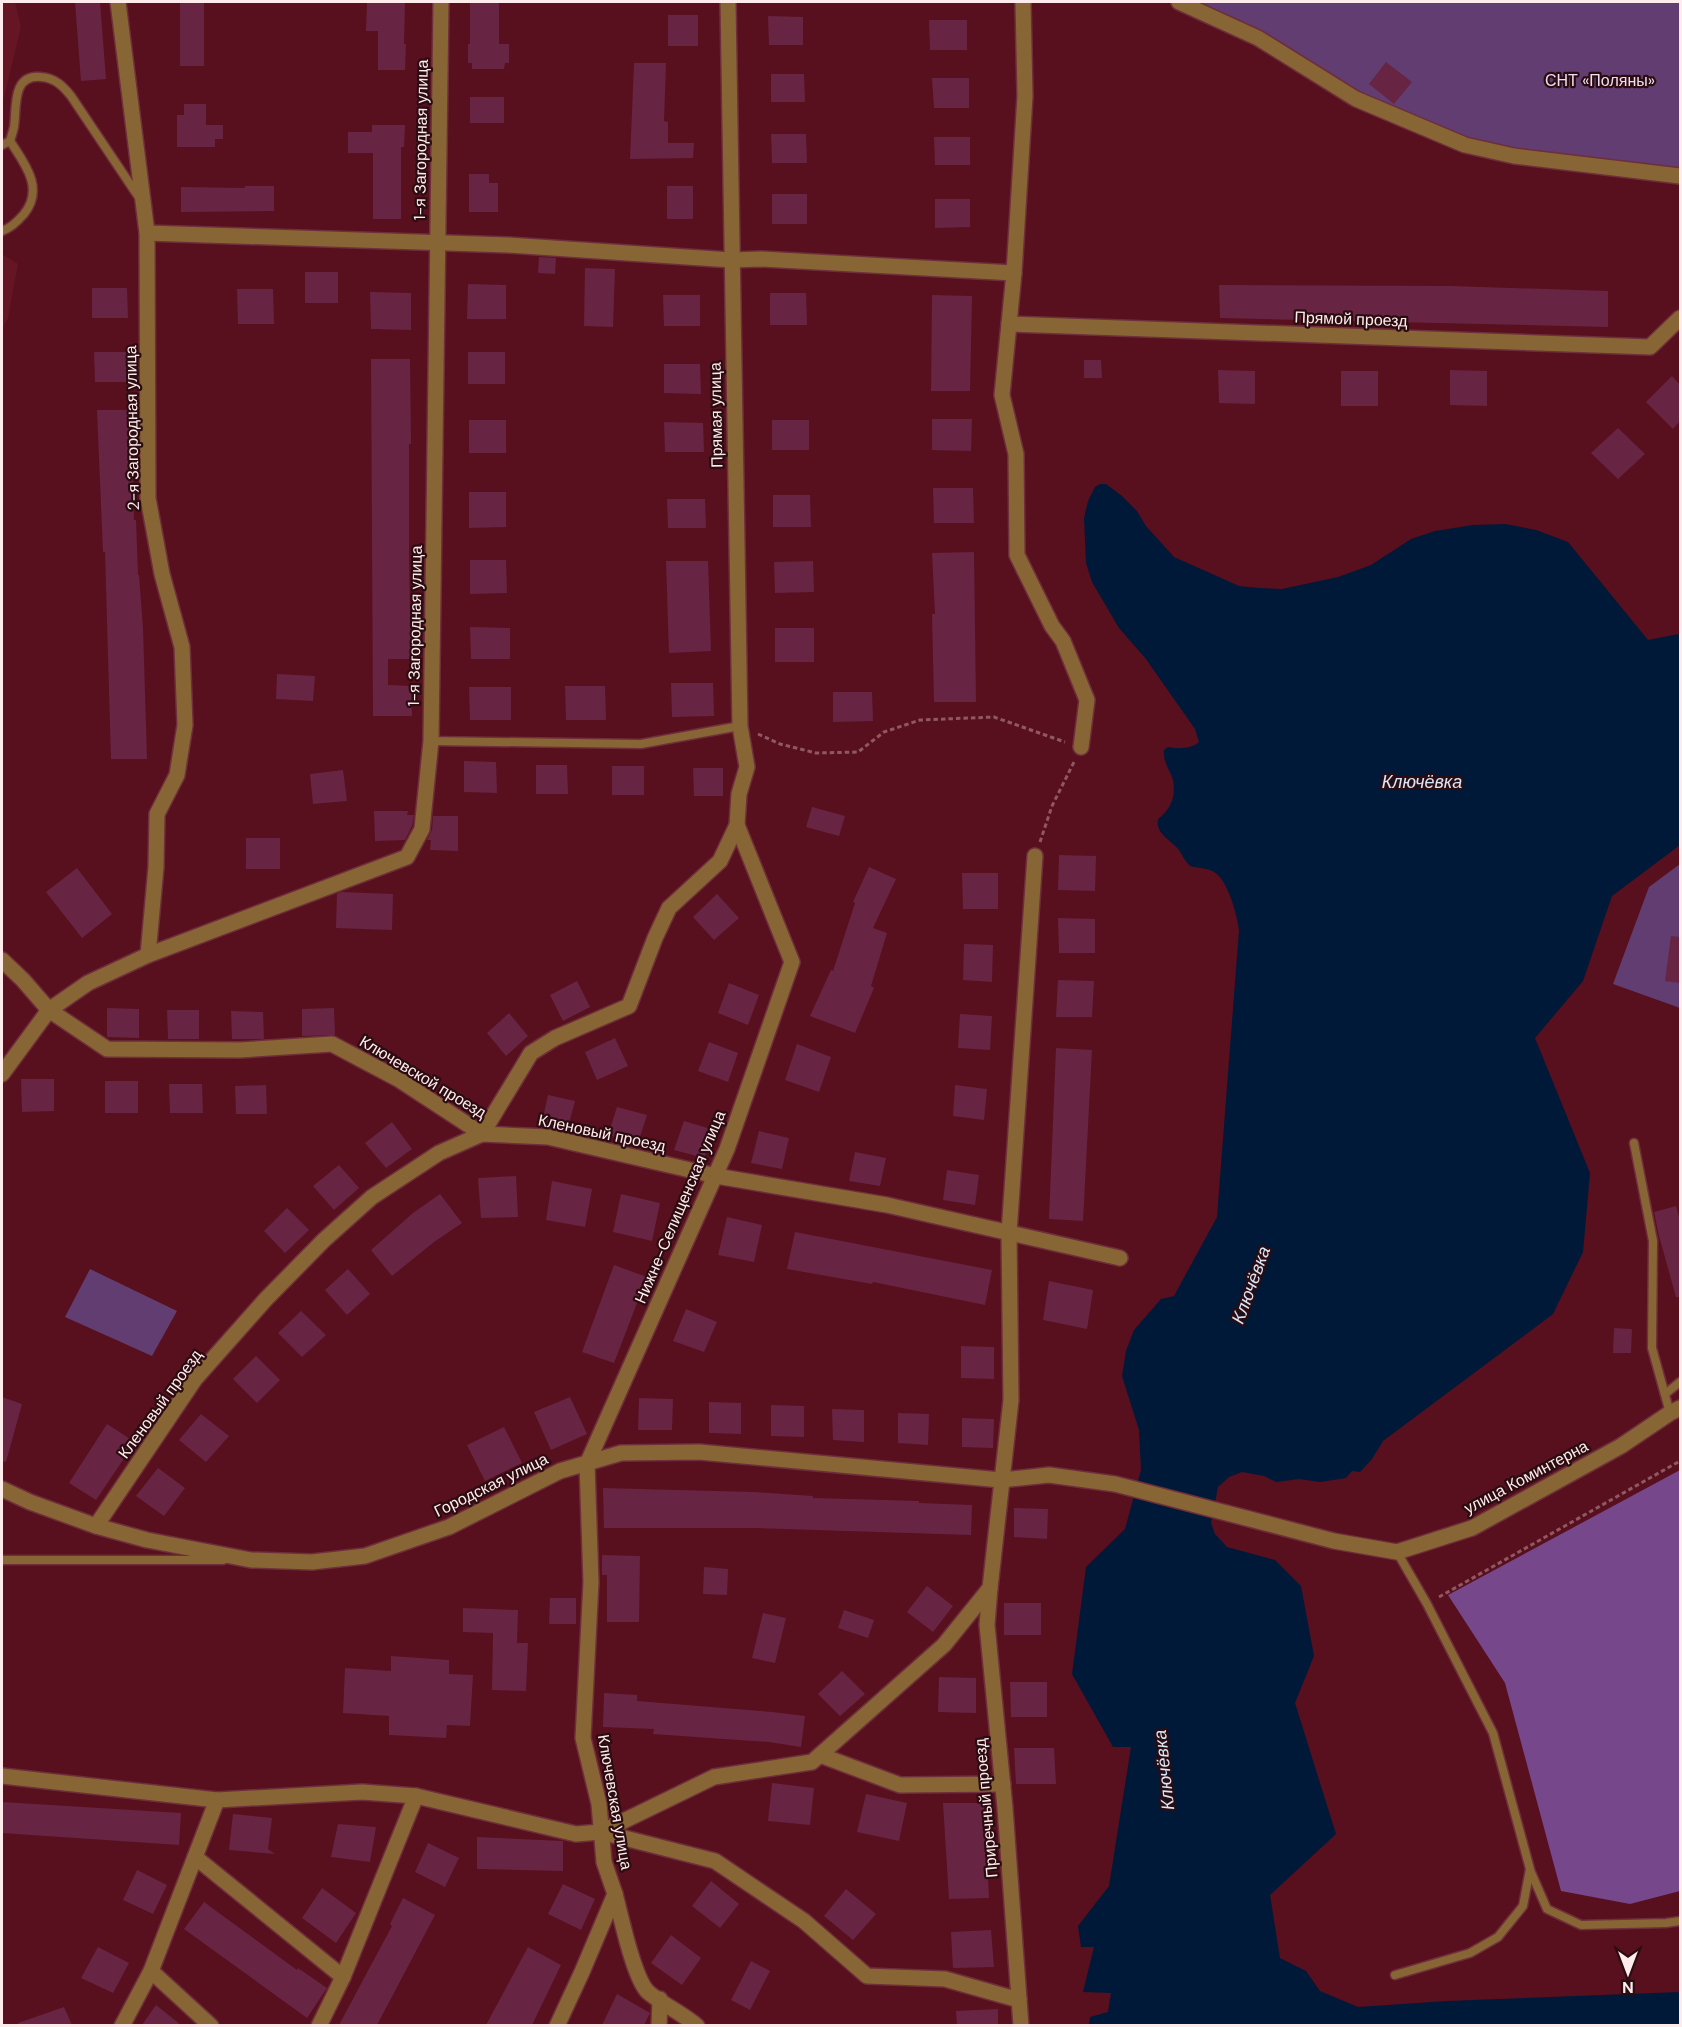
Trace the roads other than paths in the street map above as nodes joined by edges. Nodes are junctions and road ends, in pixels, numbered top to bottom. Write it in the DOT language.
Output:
graph roads {
  1 [pos="118,2"];
  2 [pos="441,2"];
  3 [pos="728,2"];
  4 [pos="1023,2"];
  5 [pos="1179,2"];
  6 [pos="5,143"];
  7 [pos="1680,176"];
  8 [pos="142,201"];
  9 [pos="2,231"];
  10 [pos="147,233"];
  11 [pos="438,242"];
  12 [pos="731,260"];
  13 [pos="1014,273"];
  14 [pos="1680,318"];
  15 [pos="1009,324"];
  16 [pos="740,726"];
  17 [pos="431,741"];
  18 [pos="1081,747"];
  19 [pos="737,825"];
  20 [pos="1035,856"];
  21 [pos="148,955"];
  22 [pos="2,960"];
  23 [pos="49,1010"];
  24 [pos="2,1074"];
  25 [pos="482,1134"];
  26 [pos="1634,1143"];
  27 [pos="716,1176"];
  28 [pos="1009,1233"];
  29 [pos="1120,1258"];
  30 [pos="1680,1382"];
  31 [pos="1665,1394"];
  32 [pos="1675,1410"];
  33 [pos="587,1464"];
  34 [pos="1001,1480"];
  35 [pos="1115,1484"];
  36 [pos="2,1489"];
  37 [pos="96,1526"];
  38 [pos="1397,1552"];
  39 [pos="2,1560"];
  40 [pos="251,1560"];
  41 [pos="990,1588"];
  42 [pos="820,1755"];
  43 [pos="2,1776"];
  44 [pos="1003,1784"];
  45 [pos="416,1796"];
  46 [pos="217,1800"];
  47 [pos="602,1832"];
  48 [pos="195,1857"];
  49 [pos="1530,1869"];
  50 [pos="615,1894"];
  51 [pos="1680,1921"];
  52 [pos="151,1971"];
  53 [pos="1395,1974"];
  54 [pos="343,1977"];
  55 [pos="660,1999"];
  56 [pos="1019,2000"];
  57 [pos="122,2025"];
  58 [pos="211,2025"];
  59 [pos="319,2025"];
  60 [pos="557,2025"];
  61 [pos="659,2025"];
  62 [pos="697,2025"];
  63 [pos="1021,2025"];
  1 -- 8 [label="street, 2-я Загородная улица"];
  2 -- 11 [label="street, 1-я Загородная улица"];
  3 -- 12 [label="street, Прямая улица"];
  4 -- 13 [label="street"];
  5 -- 7 [label="street"];
  6 -- 8 [label="lane"];
  6 -- 9 [label="lane"];
  8 -- 10 [label="street, 2-я Загородная улица"];
  10 -- 11 [label="street"];
  10 -- 21 [label="street, 2-я Загородная улица"];
  11 -- 12 [label="street"];
  11 -- 17 [label="street, 1-я Загородная улица"];
  12 -- 13 [label="street"];
  12 -- 16 [label="street, Прямая улица"];
  13 -- 15 [label="street"];
  14 -- 15 [label="street, Прямой проезд"];
  15 -- 18 [label="street"];
  16 -- 17 [label="lane"];
  16 -- 19 [label="street, Прямая улица"];
  17 -- 21 [label="street, 1-я Загородная улица"];
  19 -- 25 [label="street, Ключевской проезд"];
  19 -- 27 [label="street, Нижне-Селищенская улица"];
  20 -- 28 [label="street, Приречный проезд"];
  21 -- 23 [label="street, 1-я Загородная улица"];
  22 -- 23 [label="street, Ключевской проезд"];
  23 -- 24 [label="street"];
  23 -- 25 [label="street, Ключевской проезд"];
  25 -- 27 [label="street, Кленовый проезд"];
  25 -- 37 [label="street, Кленовый проезд"];
  26 -- 31 [label="lane"];
  27 -- 28 [label="street, Кленовый проезд"];
  27 -- 33 [label="street, Нижне-Селищенская улица"];
  28 -- 29 [label="street, Кленовый проезд"];
  28 -- 34 [label="street, Приречный проезд"];
  30 -- 31 [label="lane"];
  31 -- 32 [label="lane"];
  32 -- 38 [label="street, улица Коминтерна"];
  33 -- 34 [label="street, Городская улица"];
  33 -- 40 [label="street, Городская улица"];
  33 -- 47 [label="street, Ключевская улица"];
  34 -- 35 [label="street, Городская улица"];
  34 -- 41 [label="street, Приречный проезд"];
  35 -- 38 [label="street, улица Коминтерна"];
  36 -- 37 [label="street, Городская улица"];
  37 -- 40 [label="street, Городская улица"];
  38 -- 49 [label="lane"];
  39 -- 40 [label="lane"];
  41 -- 42 [label="street"];
  41 -- 44 [label="street, Приречный проезд"];
  42 -- 44 [label="street"];
  42 -- 47 [label="street"];
  43 -- 46 [label="street"];
  44 -- 56 [label="street, Приречный проезд"];
  45 -- 46 [label="street"];
  45 -- 47 [label="street"];
  45 -- 54 [label="street"];
  46 -- 48 [label="street"];
  47 -- 50 [label="street, Ключевская улица"];
  47 -- 56 [label="street"];
  48 -- 52 [label="street"];
  48 -- 54 [label="street"];
  49 -- 51 [label="lane"];
  49 -- 53 [label="lane"];
  50 -- 55 [label="street"];
  50 -- 60 [label="street, Ключевская улица"];
  52 -- 57 [label="street"];
  52 -- 58 [label="street"];
  54 -- 59 [label="street"];
  55 -- 61 [label="street"];
  55 -- 62 [label="street"];
  56 -- 63 [label="street, Приречный проезд"];
}
